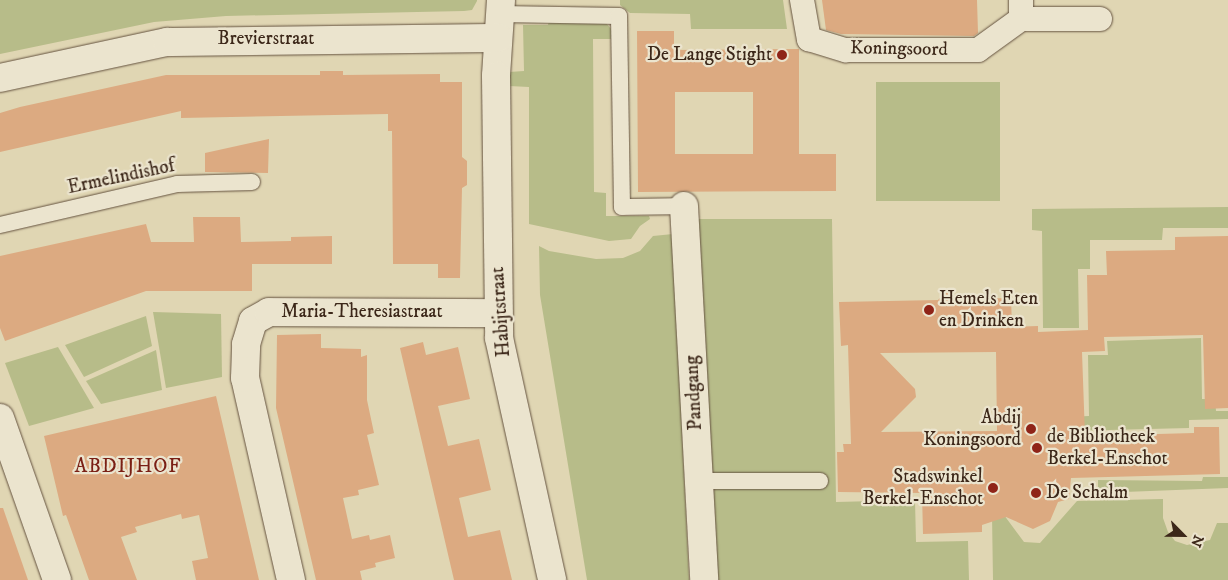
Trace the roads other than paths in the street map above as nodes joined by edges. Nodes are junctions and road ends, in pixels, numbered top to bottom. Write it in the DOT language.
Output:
graph roads {
  1 [pos="802,0"];
  2 [pos="1021,10"];
  3 [pos="500,17"];
  4 [pos="1100,19"];
  5 [pos="0,78"];
  6 [pos="252,182"];
  7 [pos="684,206"];
  8 [pos="0,225"];
  9 [pos="498,312"];
  10 [pos="0,418"];
  11 [pos="820,480"];
  12 [pos="699,482"];
  13 [pos="57,580"];
  14 [pos="291,580"];
  15 [pos="552,580"];
  16 [pos="704,580"];
  1 -- 2 [label="street, Koningsoord"];
  2 -- 4 [label="street, Koningsoord"];
  3 -- 5 [label="street, Brevierstraat"];
  3 -- 7 [label="lane"];
  3 -- 9 [label="street, Habijtstraat"];
  6 -- 8 [label="lane, Ermelindishof"];
  7 -- 12 [label="street, Pandgang"];
  9 -- 14 [label="street, Maria-Theresiastraat"];
  9 -- 15 [label="street, Habijtstraat"];
  10 -- 13 [label="street"];
  11 -- 12 [label="lane"];
  12 -- 16 [label="street, Pandgang"];
}
